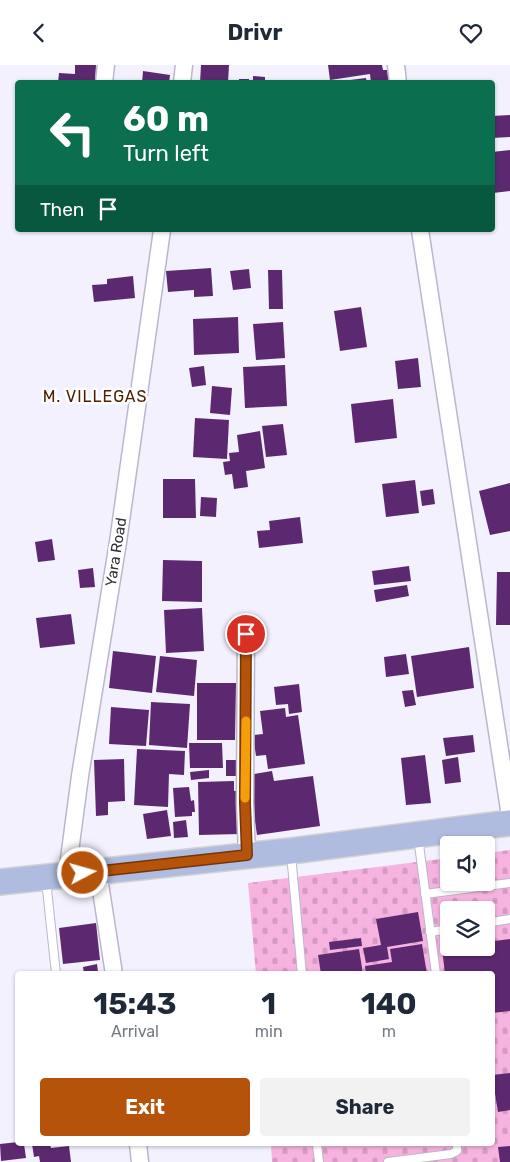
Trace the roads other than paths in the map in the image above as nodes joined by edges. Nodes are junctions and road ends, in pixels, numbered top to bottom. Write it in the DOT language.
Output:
graph roads {
  1 [pos="106,65"];
  2 [pos="184,65"];
  3 [pos="396,65"];
  4 [pos="104,80"];
  5 [pos="182,80"];
  6 [pos="398,80"];
  7 [pos="162,232"];
  8 [pos="420,232"];
  9 [pos="246,634"];
  10 [pos="510,817"];
  11 [pos="510,823"];
  12 [pos="417,835"];
  13 [pos="291,851"];
  14 [pos="247,855"];
  15 [pos="98,871"];
  16 [pos="56,876"];
  17 [pos="0,882"];
  18 [pos="510,883"];
  19 [pos="425,894"];
  20 [pos="510,919"];
  21 [pos="495,922"];
  22 [pos="440,930"];
  23 [pos="430,932"];
  24 [pos="56,971"];
  25 [pos="114,971"];
  26 [pos="302,971"];
  27 [pos="436,971"];
  28 [pos="138,1146"];
  29 [pos="317,1146"];
  30 [pos="457,1146"];
  31 [pos="140,1162"];
  32 [pos="319,1162"];
  33 [pos="388,1162"];
  1 -- 4 [label="street"];
  2 -- 5 [label="street"];
  3 -- 6 [label="street"];
  7 -- 16 [label="street, Yara Road"];
  8 -- 10 [label="street"];
  9 -- 14 [label="street"];
  11 -- 12 [label="main road"];
  12 -- 13 [label="main road"];
  12 -- 19 [label="lane"];
  13 -- 14 [label="main road"];
  13 -- 26 [label="lane"];
  14 -- 15 [label="main road"];
  15 -- 16 [label="main road"];
  15 -- 25 [label="street"];
  16 -- 17 [label="main road"];
  16 -- 24 [label="lane"];
  18 -- 19 [label="lane"];
  19 -- 23 [label="lane"];
  20 -- 21 [label="lane"];
  22 -- 23 [label="lane"];
  23 -- 27 [label="lane"];
  28 -- 31 [label="street"];
  29 -- 32 [label="lane"];
  30 -- 33 [label="lane"];
}
